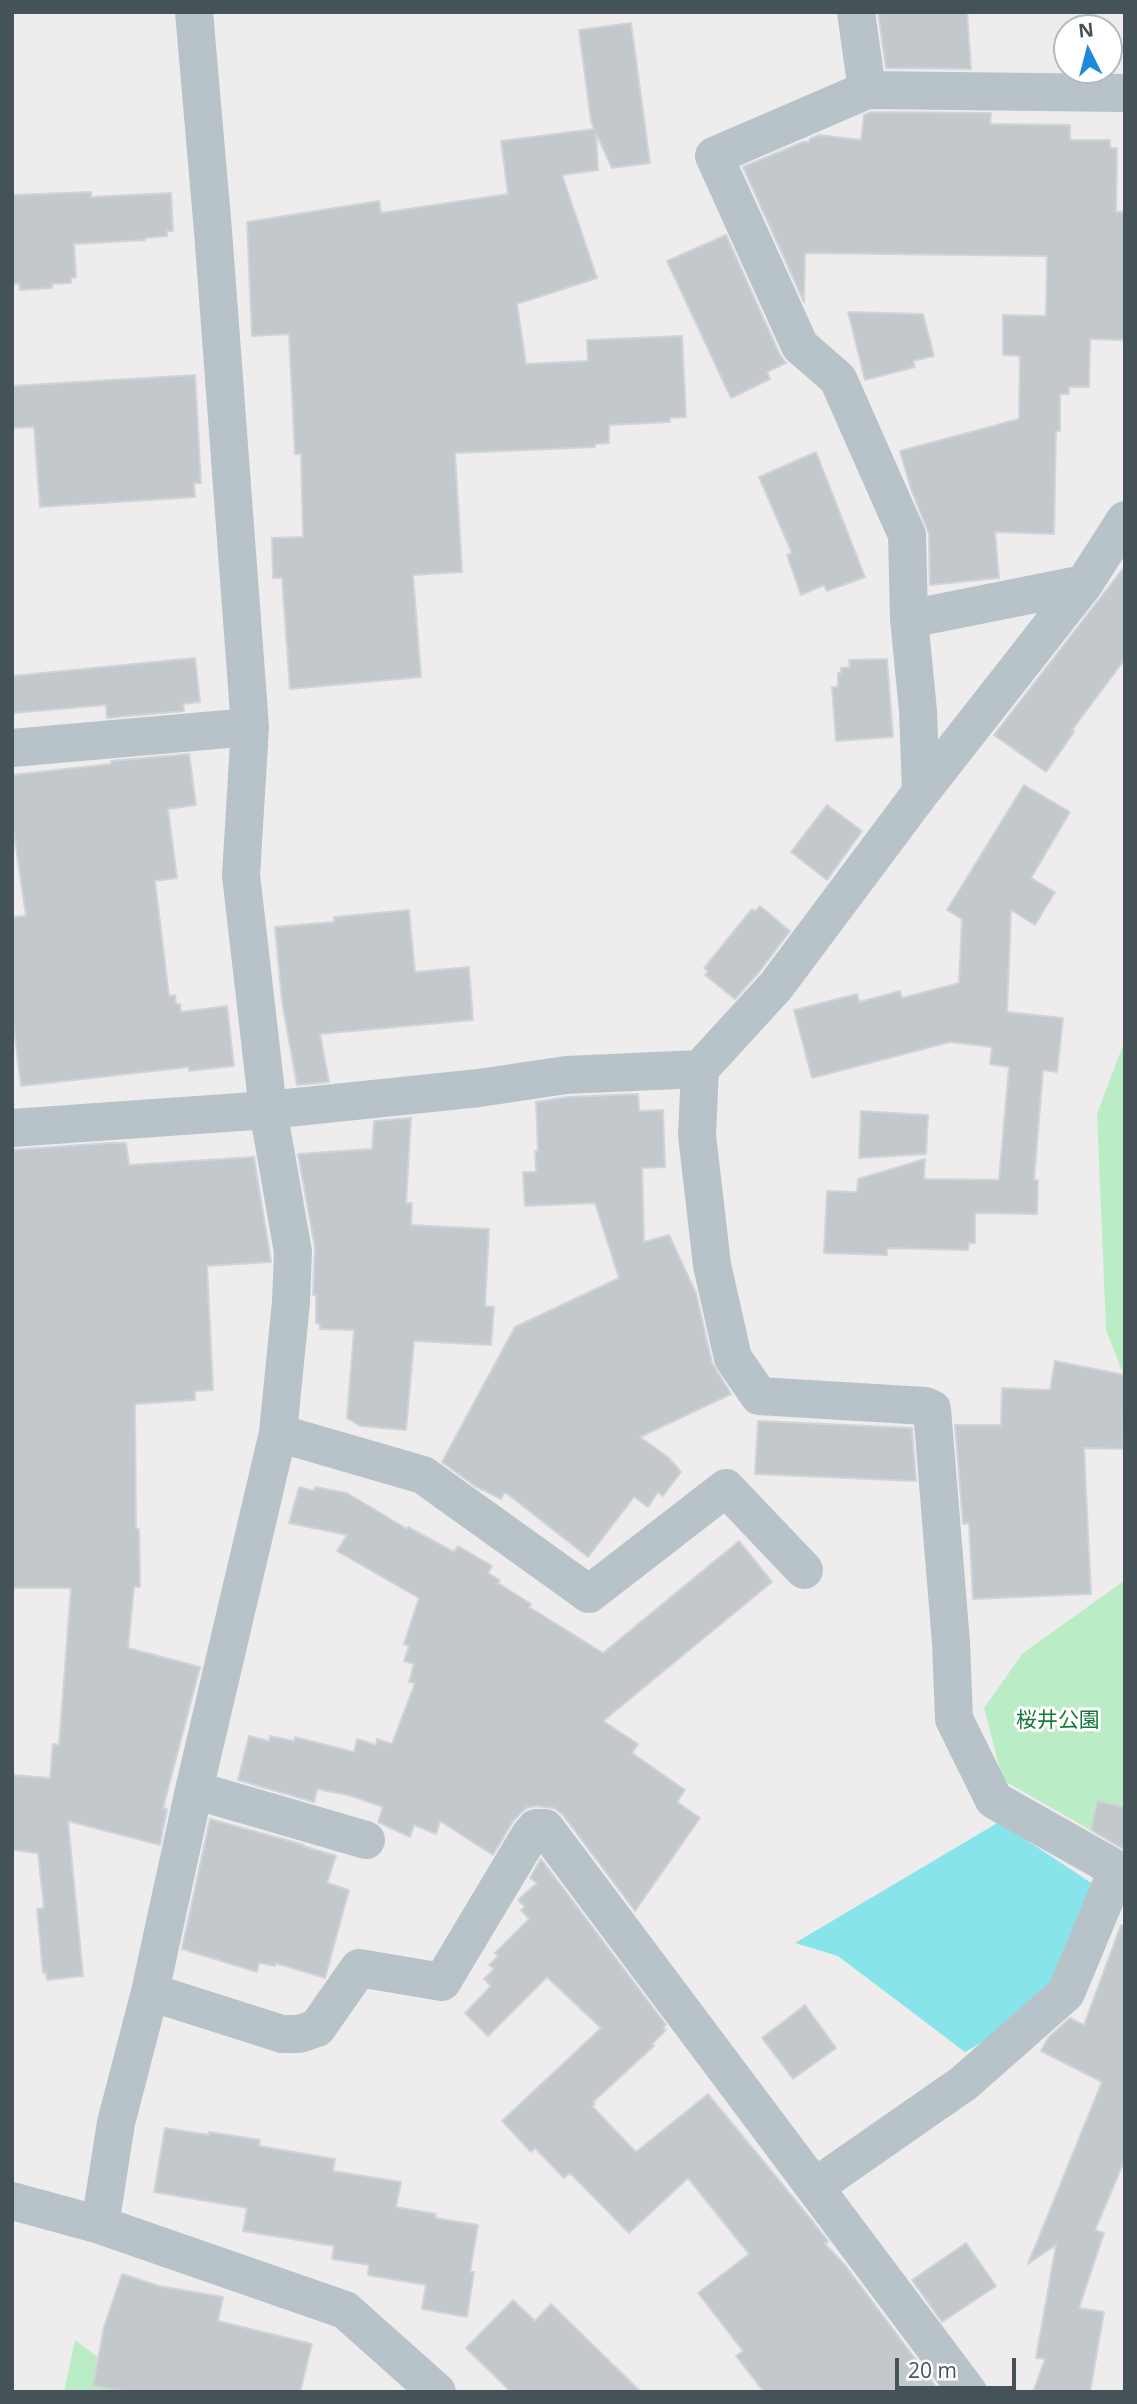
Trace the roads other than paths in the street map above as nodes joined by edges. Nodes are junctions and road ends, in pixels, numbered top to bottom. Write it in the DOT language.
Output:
graph roads {
  1 [pos="194,12"];
  2 [pos="856,12"];
  3 [pos="867,90"];
  4 [pos="1125,93"];
  5 [pos="1125,520"];
  6 [pos="1084,584"];
  7 [pos="909,619"];
  8 [pos="250,727"];
  9 [pos="12,747"];
  10 [pos="920,792"];
  11 [pos="699,1069"];
  12 [pos="268,1110"];
  13 [pos="12,1128"];
  14 [pos="278,1433"];
  15 [pos="804,1570"];
  16 [pos="194,1790"];
  17 [pos="366,1840"];
  18 [pos="150,1992"];
  19 [pos="816,2186"];
  20 [pos="12,2201"];
  21 [pos="100,2225"];
  22 [pos="437,2392"];
  23 [pos="968,2392"];
  1 -- 8 [label="street"];
  2 -- 3 [label="street"];
  3 -- 4 [label="street"];
  3 -- 7 [label="street"];
  5 -- 6 [label="street"];
  6 -- 7 [label="street"];
  6 -- 10 [label="street"];
  7 -- 10 [label="street"];
  8 -- 9 [label="street"];
  8 -- 12 [label="street"];
  10 -- 11 [label="street"];
  11 -- 12 [label="street"];
  11 -- 19 [label="street"];
  12 -- 13 [label="street"];
  12 -- 14 [label="street"];
  14 -- 15 [label="street"];
  14 -- 16 [label="street"];
  16 -- 17 [label="street"];
  16 -- 18 [label="street"];
  18 -- 19 [label="street"];
  18 -- 21 [label="street"];
  19 -- 23 [label="street"];
  20 -- 21 [label="street"];
  21 -- 22 [label="street"];
}
